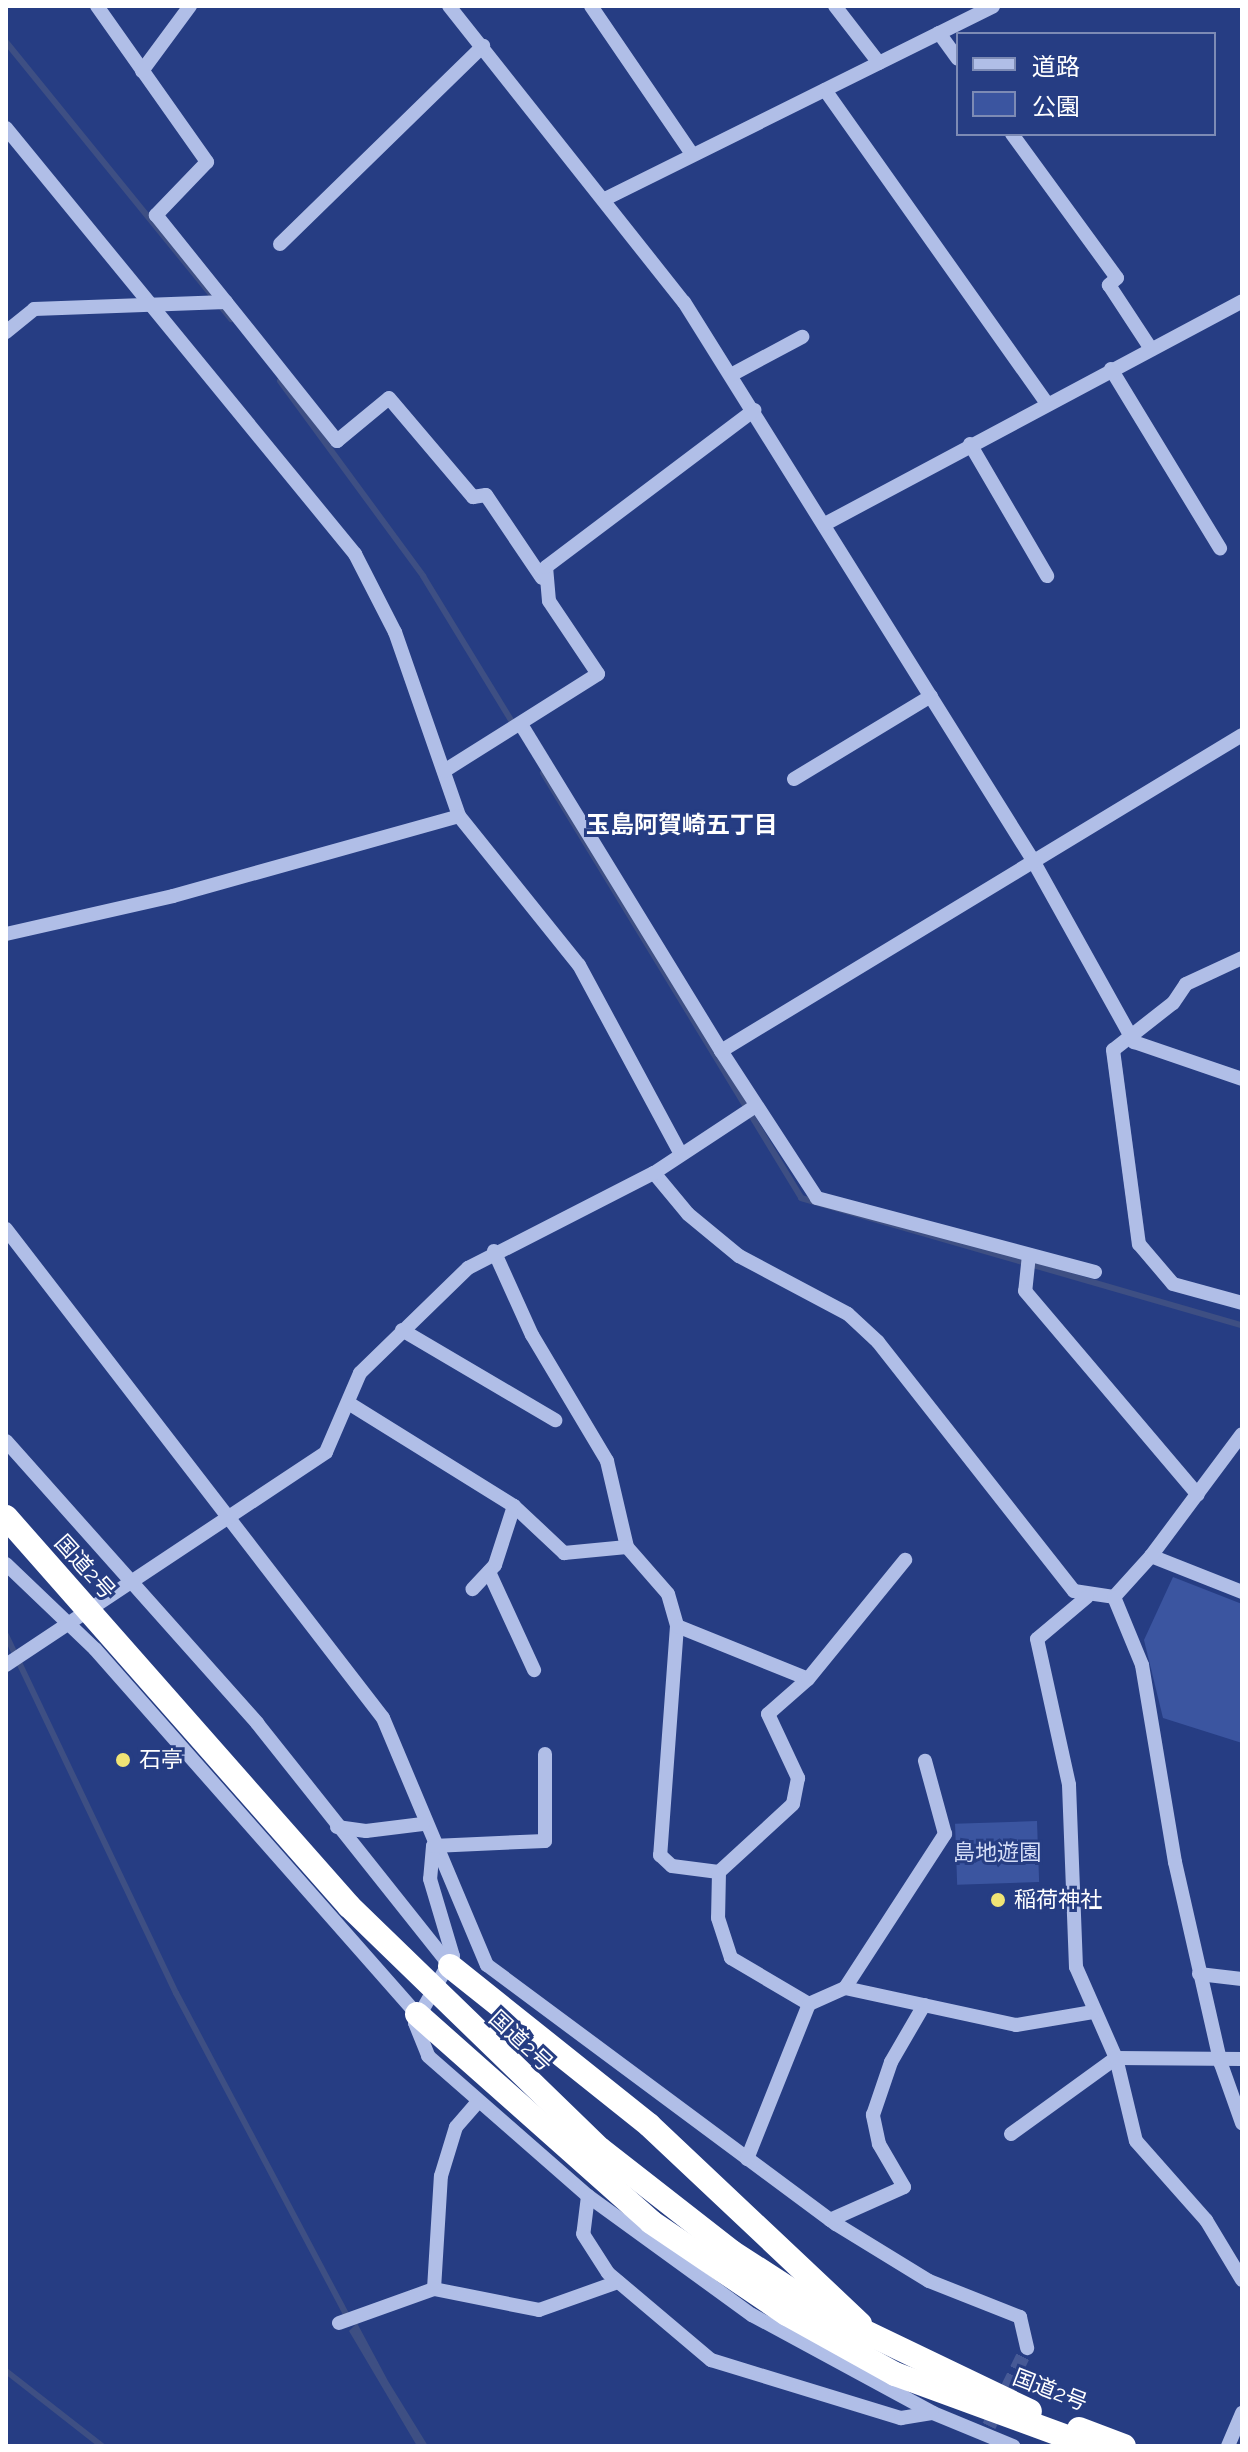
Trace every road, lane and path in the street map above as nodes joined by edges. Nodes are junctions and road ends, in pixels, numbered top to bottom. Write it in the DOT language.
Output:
graph roads {
  1 [pos="97,6"];
  2 [pos="190,6"];
  3 [pos="449,6"];
  4 [pos="591,6"];
  5 [pos="835,6"];
  6 [pos="987,7"];
  7 [pos="939,33"];
  8 [pos="483,46"];
  9 [pos="956,56"];
  10 [pos="879,63"];
  11 [pos="142,71"];
  12 [pos="825,90"];
  13 [pos="6,128"];
  14 [pos="1013,136"];
  15 [pos="692,154"];
  16 [pos="607,198"];
  17 [pos="280,244"];
  18 [pos="1242,301"];
  19 [pos="221,304"];
  20 [pos="156,310"];
  21 [pos="6,332"];
  22 [pos="802,337"];
  23 [pos="1151,349"];
  24 [pos="1111,369"];
  25 [pos="731,375"];
  26 [pos="1046,402"];
  27 [pos="754,410"];
  28 [pos="970,444"];
  29 [pos="825,524"];
  30 [pos="1220,548"];
  31 [pos="1047,576"];
  32 [pos="542,578"];
  33 [pos="931,696"];
  34 [pos="522,726"];
  35 [pos="1242,735"];
  36 [pos="444,771"];
  37 [pos="794,779"];
  38 [pos="459,816"];
  39 [pos="1031,857"];
  40 [pos="6,934"];
  41 [pos="1242,958"];
  42 [pos="1128,1032"];
  43 [pos="721,1051"];
  44 [pos="1242,1079"];
  45 [pos="749,1110"];
  46 [pos="679,1151"];
  47 [pos="654,1173"];
  48 [pos="6,1229"];
  49 [pos="494,1251"];
  50 [pos="1027,1262"];
  51 [pos="1095,1272"];
  52 [pos="1242,1303"];
  53 [pos="402,1330"];
  54 [pos="350,1404"];
  55 [pos="555,1420"];
  56 [pos="1242,1434"];
  57 [pos="6,1441"];
  58 [pos="1198,1495"];
  59 [pos="514,1506"];
  60 [pos="227,1516"];
  61 [pos="6,1517"];
  62 [pos="627,1547"];
  63 [pos="1151,1556"];
  64 [pos="905,1560"];
  65 [pos="6,1564"];
  66 [pos="489,1572"];
  67 [pos="130,1583"];
  68 [pos="473,1589"];
  69 [pos="1242,1592"];
  70 [pos="1087,1597"];
  71 [pos="1114,1597"];
  72 [pos="66,1623"];
  73 [pos="677,1626"];
  74 [pos="7,1665"];
  75 [pos="534,1670"];
  76 [pos="808,1679"];
  77 [pos="545,1754"];
  78 [pos="925,1761"];
  79 [pos="423,1824"];
  80 [pos="337,1827"];
  81 [pos="433,1846"];
  82 [pos="719,1872"];
  83 [pos="450,1966"];
  84 [pos="1199,1974"];
  85 [pos="1242,1979"];
  86 [pos="845,1988"];
  87 [pos="809,2004"];
  88 [pos="924,2005"];
  89 [pos="1093,2012"];
  90 [pos="417,2014"];
  91 [pos="1220,2057"];
  92 [pos="1116,2058"];
  93 [pos="1242,2059"];
  94 [pos="478,2102"];
  95 [pos="1242,2123"];
  96 [pos="1011,2134"];
  97 [pos="747,2159"];
  98 [pos="588,2196"];
  99 [pos="830,2220"];
  100 [pos="1242,2280"];
  101 [pos="618,2282"];
  102 [pos="434,2289"];
  103 [pos="346,2321"];
  104 [pos="872,2337"];
  105 [pos="1027,2348"];
  106 [pos="933,2413"];
  107 [pos="1242,2413"];
  108 [pos="1013,2446"];
  109 [pos="1092,2446"];
  110 [pos="1124,2446"];
  111 [pos="1228,2446"];
  1 -- 11 [label="street"];
  2 -- 11 [label="street"];
  3 -- 8 [label="street"];
  4 -- 15 [label="street"];
  5 -- 10 [label="street"];
  6 -- 7 [label="street"];
  7 -- 9 [label="street"];
  7 -- 10 [label="street"];
  8 -- 16 [label="street"];
  8 -- 17 [label="street"];
  10 -- 12 [label="street"];
  11 -- 19 [label="street"];
  12 -- 15 [label="street"];
  12 -- 26 [label="street"];
  13 -- 20 [label="street"];
  14 -- 23 [label="street"];
  15 -- 16 [label="street"];
  16 -- 25 [label="street"];
  18 -- 23 [label="street"];
  19 -- 20 [label="street"];
  19 -- 32 [label="street"];
  20 -- 21 [label="street"];
  20 -- 36 [label="street"];
  22 -- 25 [label="street"];
  23 -- 24 [label="street"];
  24 -- 26 [label="street"];
  24 -- 30 [label="street"];
  25 -- 27 [label="street"];
  26 -- 28 [label="street"];
  27 -- 29 [label="street"];
  27 -- 32 [label="street"];
  28 -- 29 [label="street"];
  28 -- 31 [label="street"];
  29 -- 33 [label="street"];
  32 -- 34 [label="street"];
  33 -- 37 [label="street"];
  33 -- 39 [label="street"];
  34 -- 36 [label="street"];
  34 -- 43 [label="street"];
  35 -- 39 [label="street"];
  36 -- 38 [label="street"];
  38 -- 40 [label="street"];
  38 -- 46 [label="street"];
  39 -- 42 [label="street"];
  39 -- 43 [label="street"];
  41 -- 42 [label="street"];
  42 -- 44 [label="street"];
  42 -- 52 [label="street"];
  43 -- 45 [label="street"];
  45 -- 46 [label="street"];
  45 -- 50 [label="street"];
  46 -- 47 [label="street"];
  47 -- 49 [label="street"];
  47 -- 70 [label="street"];
  48 -- 60 [label="street"];
  49 -- 53 [label="street"];
  49 -- 62 [label="street"];
  50 -- 51 [label="street"];
  50 -- 58 [label="street"];
  53 -- 54 [label="street"];
  53 -- 55 [label="street"];
  54 -- 59 [label="street"];
  54 -- 60 [label="street"];
  56 -- 58 [label="street"];
  57 -- 67 [label="street"];
  58 -- 63 [label="street"];
  59 -- 62 [label="street"];
  59 -- 66 [label="street"];
  60 -- 67 [label="street"];
  60 -- 79 [label="street"];
  61 -- 104 [label="highway, 国道2号, bridge"];
  62 -- 73 [label="street"];
  63 -- 69 [label="street"];
  63 -- 71 [label="street"];
  64 -- 76 [label="street"];
  65 -- 72 [label="street"];
  66 -- 68 [label="street"];
  66 -- 75 [label="street"];
  67 -- 72 [label="street"];
  67 -- 80 [label="street"];
  70 -- 71 [label="street"];
  70 -- 89 [label="street"];
  71 -- 84 [label="street"];
  72 -- 74 [label="street"];
  72 -- 90 [label="street"];
  73 -- 76 [label="street"];
  73 -- 82 [label="street"];
  76 -- 82 [label="street"];
  77 -- 81 [label="street"];
  78 -- 86 [label="street"];
  79 -- 80 [label="street"];
  79 -- 81 [label="street"];
  80 -- 83 [label="street"];
  81 -- 83 [label="street"];
  81 -- 97 [label="street"];
  82 -- 87 [label="street"];
  83 -- 90 [label="street"];
  83 -- 104 [label="highway"];
  84 -- 85 [label="street"];
  84 -- 91 [label="street"];
  86 -- 87 [label="street"];
  86 -- 88 [label="street"];
  87 -- 97 [label="street"];
  88 -- 89 [label="street"];
  88 -- 99 [label="street"];
  89 -- 92 [label="street"];
  90 -- 94 [label="street"];
  90 -- 109 [label="highway"];
  91 -- 92 [label="street"];
  91 -- 93 [label="street"];
  91 -- 95 [label="street"];
  92 -- 96 [label="street"];
  92 -- 100 [label="street"];
  94 -- 98 [label="street"];
  94 -- 102 [label="street"];
  97 -- 99 [label="street"];
  98 -- 101 [label="street"];
  98 -- 106 [label="street"];
  99 -- 105 [label="street"];
  101 -- 102 [label="street"];
  101 -- 106 [label="street"];
  102 -- 103 [label="street"];
  104 -- 110 [label="highway, 国道2号"];
  106 -- 108 [label="street"];
  107 -- 111 [label="street"];
}
